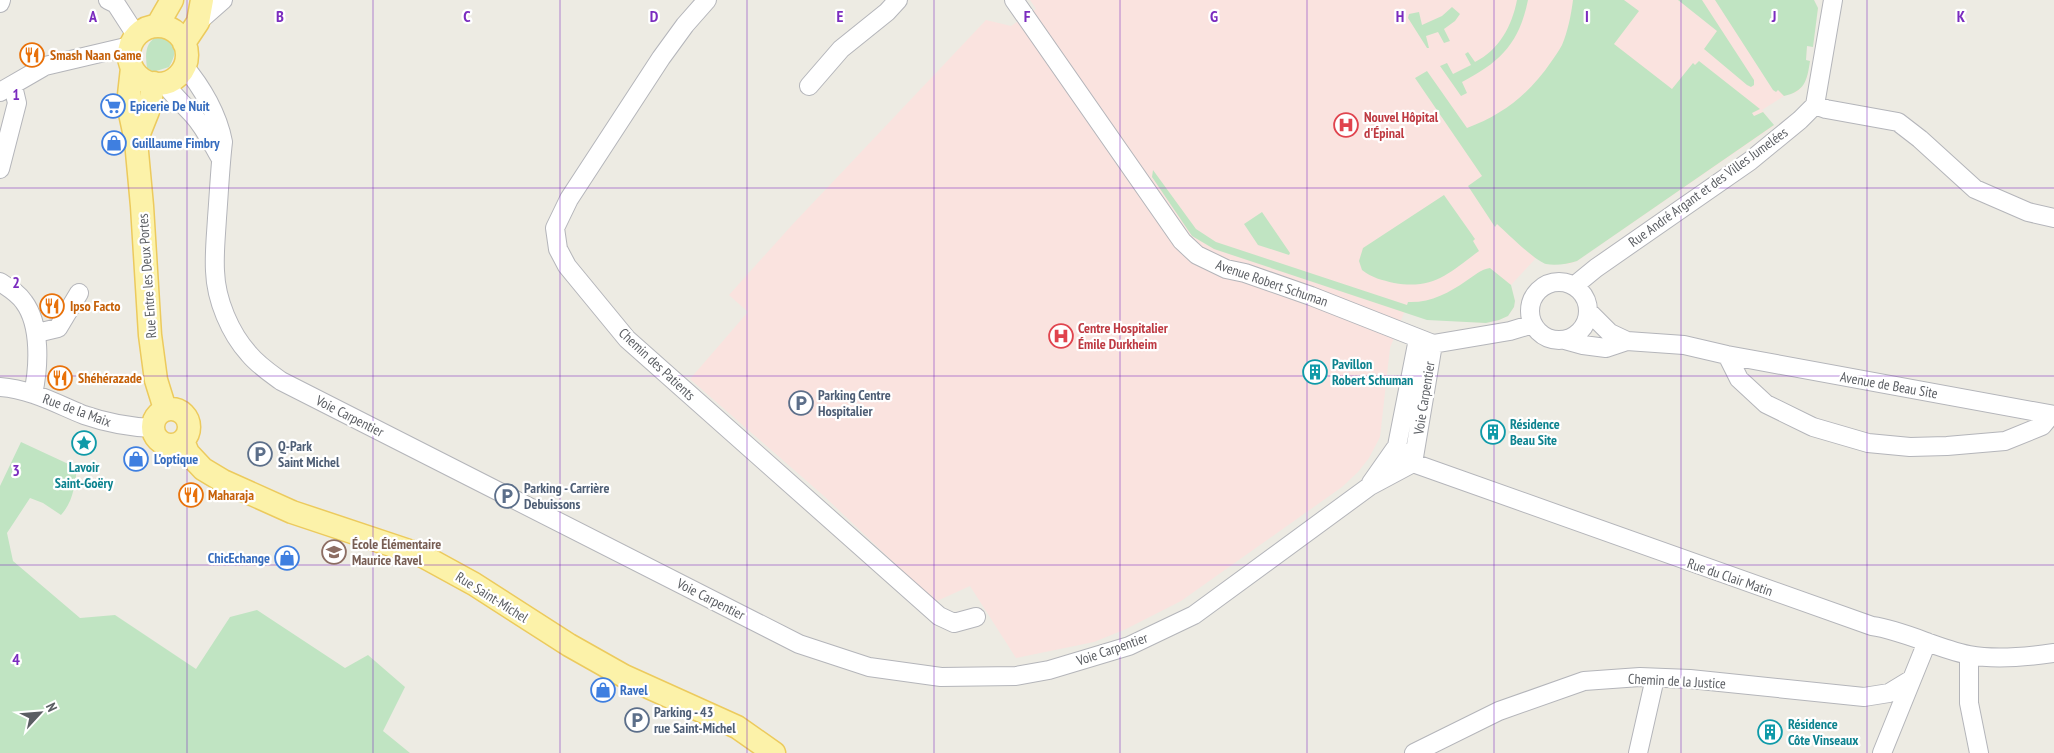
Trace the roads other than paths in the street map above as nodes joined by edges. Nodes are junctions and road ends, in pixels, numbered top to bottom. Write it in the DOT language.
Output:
graph roads {
  1 [pos="172,0"];
  2 [pos="202,0"];
  3 [pos="223,0"];
  4 [pos="707,0"];
  5 [pos="898,0"];
  6 [pos="1014,0"];
  7 [pos="1833,0"];
  8 [pos="112,2"];
  9 [pos="198,22"];
  10 [pos="157,26"];
  11 [pos="184,44"];
  12 [pos="128,50"];
  13 [pos="184,66"];
  14 [pos="159,83"];
  15 [pos="809,86"];
  16 [pos="6,89"];
  17 [pos="1815,105"];
  18 [pos="136,141"];
  19 [pos="221,159"];
  20 [pos="0,169"];
  21 [pos="2054,218"];
  22 [pos="0,282"];
  23 [pos="1574,286"];
  24 [pos="79,293"];
  25 [pos="1588,311"];
  26 [pos="1533,324"];
  27 [pos="37,333"];
  28 [pos="1565,340"];
  29 [pos="1426,341"];
  30 [pos="1627,341"];
  31 [pos="1727,356"];
  32 [pos="0,387"];
  33 [pos="33,394"];
  34 [pos="165,409"];
  35 [pos="2052,415"];
  36 [pos="153,428"];
  37 [pos="183,442"];
  38 [pos="1397,446"];
  39 [pos="1413,463"];
  40 [pos="1370,486"];
  41 [pos="976,617"];
  42 [pos="1927,642"];
  43 [pos="2054,653"];
  44 [pos="1969,655"];
  45 [pos="1655,678"];
  46 [pos="1912,679"];
  47 [pos="774,753"];
  48 [pos="1414,753"];
  49 [pos="1638,753"];
  50 [pos="1882,753"];
  51 [pos="1979,753"];
  1 -- 10 [label="main road"];
  2 -- 9 [label="main road"];
  3 -- 9 [label="street"];
  4 -- 41 [label="street, Chemin des Patients"];
  5 -- 15 [label="street"];
  6 -- 29 [label="street, Avenue Robert Schuman"];
  7 -- 17 [label="street"];
  8 -- 12 [label="street"];
  9 -- 11 [label="main road"];
  10 -- 11 [label="main road"];
  10 -- 12 [label="main road"];
  11 -- 13 [label="main road"];
  12 -- 14 [label="main road"];
  12 -- 16 [label="street"];
  12 -- 18 [label="main road, Rue Entre les Deux Portes"];
  13 -- 14 [label="main road"];
  13 -- 19 [label="street, Voie Carpentier"];
  14 -- 18 [label="main road, Rue Entre les Deux Portes"];
  14 -- 19 [label="street"];
  16 -- 20 [label="street"];
  17 -- 21 [label="street"];
  17 -- 23 [label="street, Rue André Argant et des Villes Jumelées"];
  18 -- 34 [label="main road, Rue Entre les Deux Portes"];
  19 -- 40 [label="street, Voie Carpentier"];
  22 -- 27 [label="street, Rue de la Maix"];
  23 -- 25 [label="street"];
  23 -- 26 [label="street"];
  24 -- 27 [label="street"];
  25 -- 28 [label="street"];
  25 -- 30 [label="street, Avenue de Beau Site"];
  26 -- 28 [label="street"];
  26 -- 29 [label="street"];
  27 -- 33 [label="street, Rue de la Maix"];
  28 -- 30 [label="street, Avenue de Beau Site"];
  29 -- 38 [label="street, Voie Carpentier"];
  29 -- 39 [label="street, Voie Carpentier"];
  30 -- 31 [label="street, Avenue de Beau Site"];
  31 -- 35 [label="street, Avenue de Beau Site"];
  31 -- 35 [label="street, Avenue de Beau Site"];
  32 -- 33 [label="street"];
  33 -- 36 [label="street, Rue de la Maix"];
  34 -- 36 [label="main road"];
  34 -- 37 [label="main road"];
  36 -- 37 [label="main road"];
  37 -- 47 [label="main road, Rue Saint-Michel"];
  38 -- 39 [label="street"];
  38 -- 40 [label="street, Voie Carpentier"];
  39 -- 40 [label="street, Voie Carpentier"];
  39 -- 42 [label="street, Rue du Clair Matin"];
  42 -- 44 [label="street, Rue du Clair Matin"];
  42 -- 46 [label="street"];
  43 -- 44 [label="street, Rue du Clair Matin"];
  44 -- 51 [label="street"];
  45 -- 46 [label="street, Chemin de la Justice"];
  45 -- 48 [label="street, Chemin de la Justice"];
  45 -- 49 [label="street"];
  46 -- 50 [label="street"];
}
